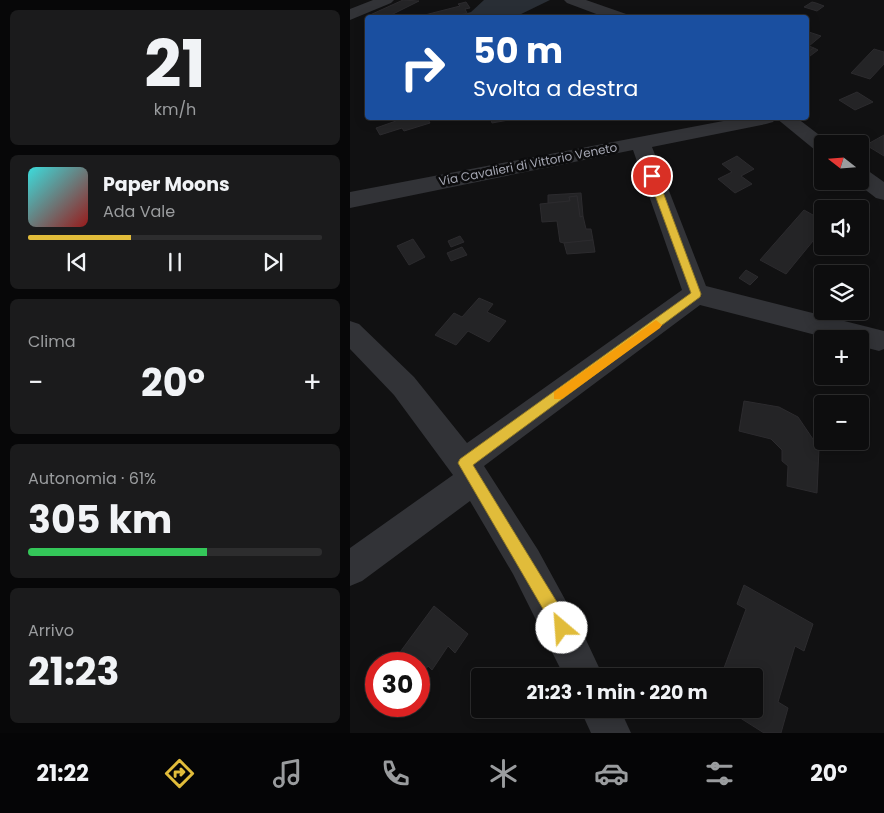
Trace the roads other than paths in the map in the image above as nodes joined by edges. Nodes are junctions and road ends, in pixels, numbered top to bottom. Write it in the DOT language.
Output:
graph roads {
  1 [pos="386,0"];
  2 [pos="572,0"];
  3 [pos="350,14"];
  4 [pos="614,15"];
  5 [pos="756,120"];
  6 [pos="789,120"];
  7 [pos="814,140"];
  8 [pos="640,142"];
  9 [pos="869,182"];
  10 [pos="884,193"];
  11 [pos="350,200"];
  12 [pos="696,294"];
  13 [pos="350,332"];
  14 [pos="882,343"];
  15 [pos="470,471"];
  16 [pos="350,569"];
  17 [pos="580,668"];
  18 [pos="604,718"];
  19 [pos="611,733"];
  1 -- 3 [label="street"];
  2 -- 4 [label="street"];
  5 -- 8 [label="street, Via Cavalieri di Vittorio Veneto"];
  6 -- 7 [label="street"];
  8 -- 11 [label="street, Via Cavalieri di Vittorio Veneto"];
  8 -- 12 [label="street"];
  9 -- 10 [label="street"];
  12 -- 14 [label="street"];
  12 -- 15 [label="street"];
  13 -- 15 [label="street"];
  15 -- 16 [label="street"];
  15 -- 17 [label="street"];
  18 -- 19 [label="street"];
}
